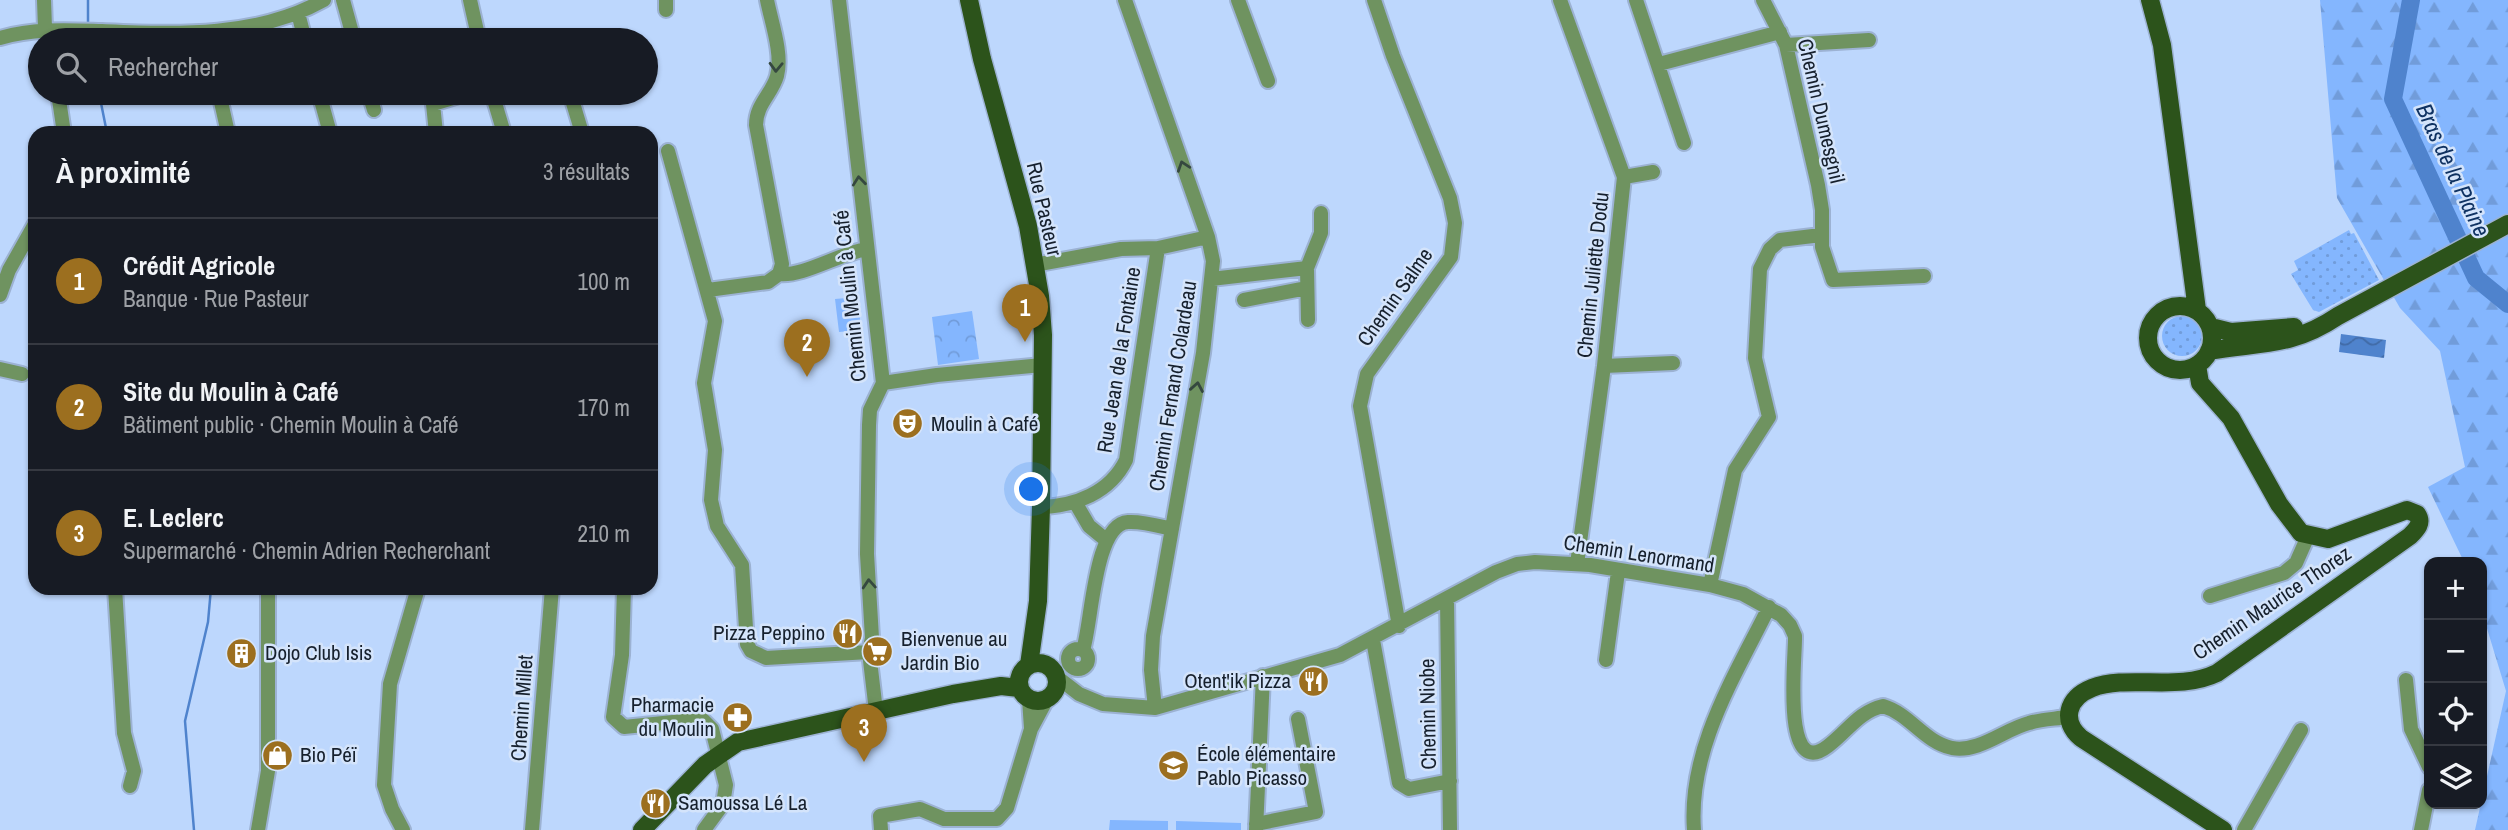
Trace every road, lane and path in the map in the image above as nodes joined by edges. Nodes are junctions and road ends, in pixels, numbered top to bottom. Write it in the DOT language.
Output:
graph roads {
  1 [pos="44,0"];
  2 [pos="343,0"];
  3 [pos="470,0"];
  4 [pos="767,0"];
  5 [pos="839,0"];
  6 [pos="969,0"];
  7 [pos="1125,0"];
  8 [pos="1238,0"];
  9 [pos="1374,0"];
  10 [pos="1560,0"];
  11 [pos="1636,0"];
  12 [pos="1763,0"];
  13 [pos="2150,0"];
  14 [pos="311,5"];
  15 [pos="48,28"];
  16 [pos="245,28"];
  17 [pos="308,28"];
  18 [pos="351,28"];
  19 [pos="476,28"];
  20 [pos="28,35"];
  21 [pos="0,38"];
  22 [pos="1783,38"];
  23 [pos="1869,40"];
  24 [pos="1659,64"];
  25 [pos="1268,81"];
  26 [pos="60,105"];
  27 [pos="222,105"];
  28 [pos="322,105"];
  29 [pos="373,105"];
  30 [pos="433,105"];
  31 [pos="496,105"];
  32 [pos="574,105"];
  33 [pos="374,110"];
  34 [pos="63,126"];
  35 [pos="226,126"];
  36 [pos="328,126"];
  37 [pos="435,126"];
  38 [pos="502,126"];
  39 [pos="580,126"];
  40 [pos="1684,143"];
  41 [pos="668,151"];
  42 [pos="1653,172"];
  43 [pos="1624,177"];
  44 [pos="1321,213"];
  45 [pos="2508,224"];
  46 [pos="1821,235"];
  47 [pos="28,236"];
  48 [pos="1208,237"];
  49 [pos="1157,248"];
  50 [pos="867,249"];
  51 [pos="1034,265"];
  52 [pos="1307,268"];
  53 [pos="2190,270"];
  54 [pos="779,274"];
  55 [pos="1924,276"];
  56 [pos="1211,279"];
  57 [pos="1307,288"];
  58 [pos="708,290"];
  59 [pos="0,295"];
  60 [pos="1244,300"];
  61 [pos="2179,306"];
  62 [pos="2197,310"];
  63 [pos="2338,316"];
  64 [pos="1308,320"];
  65 [pos="2311,324"];
  66 [pos="2211,327"];
  67 [pos="2296,339"];
  68 [pos="2210,351"];
  69 [pos="1673,363"];
  70 [pos="1042,365"];
  71 [pos="2197,365"];
  72 [pos="1604,366"];
  73 [pos="0,369"];
  74 [pos="2172,369"];
  75 [pos="22,374"];
  76 [pos="884,383"];
  77 [pos="2223,410"];
  78 [pos="1075,502"];
  79 [pos="1041,507"];
  80 [pos="1172,529"];
  81 [pos="2308,536"];
  82 [pos="1106,540"];
  83 [pos="1577,564"];
  84 [pos="1618,572"];
  85 [pos="1710,585"];
  86 [pos="115,595"];
  87 [pos="268,595"];
  88 [pos="416,595"];
  89 [pos="551,595"];
  90 [pos="624,595"];
  91 [pos="2210,596"];
  92 [pos="1447,598"];
  93 [pos="1769,607"];
  94 [pos="1399,626"];
  95 [pos="1373,640"];
  96 [pos="1083,650"];
  97 [pos="869,652"];
  98 [pos="1606,660"];
  99 [pos="1263,676"];
  100 [pos="1057,677"];
  101 [pos="1028,679"];
  102 [pos="2406,680"];
  103 [pos="1079,694"];
  104 [pos="1050,698"];
  105 [pos="1155,708"];
  106 [pos="876,711"];
  107 [pos="2067,717"];
  108 [pos="1298,719"];
  109 [pos="1031,729"];
  110 [pos="2301,730"];
  111 [pos="718,754"];
  112 [pos="2424,756"];
  113 [pos="1450,781"];
  114 [pos="130,786"];
  115 [pos="2425,809"];
  116 [pos="1256,827"];
  117 [pos="258,830"];
  118 [pos="403,830"];
  119 [pos="532,830"];
  120 [pos="642,830"];
  121 [pos="704,830"];
  122 [pos="881,830"];
  123 [pos="1450,830"];
  124 [pos="1694,830"];
  125 [pos="2223,830"];
  126 [pos="2244,830"];
  127 [pos="2421,830"];
  1 -- 15 [label="street"];
  2 -- 18 [label="street"];
  3 -- 19 [label="street"];
  4 -- 54 [label="street, one-way"];
  50 -- 5 [label="street, Chemin Moulin à Café, one-way"];
  6 -- 51 [label="main road, Rue Pasteur"];
  48 -- 7 [label="street, Chemin Fernand Colardeau, one-way"];
  8 -- 25 [label="street"];
  9 -- 94 [label="street, Chemin Salme"];
  10 -- 43 [label="street, Chemin Juliette Dodu"];
  11 -- 24 [label="street"];
  12 -- 22 [label="street, Chemin Dumesgnil"];
  13 -- 53 [label="main road"];
  14 -- 16 [label="street"];
  14 -- 17 [label="street"];
  20 -- 21 [label="street"];
  22 -- 23 [label="street"];
  22 -- 24 [label="street"];
  22 -- 46 [label="street, Chemin Dumesgnil"];
  24 -- 40 [label="street"];
  26 -- 34 [label="street"];
  27 -- 35 [label="street"];
  28 -- 36 [label="street"];
  29 -- 33 [label="street"];
  30 -- 37 [label="street"];
  31 -- 38 [label="street"];
  32 -- 39 [label="street"];
  41 -- 58 [label="street"];
  42 -- 43 [label="street"];
  43 -- 72 [label="street, Chemin Juliette Dodu"];
  44 -- 52 [label="street"];
  45 -- 63 [label="main road"];
  46 -- 55 [label="street, Chemin Dumesgnil"];
  46 -- 85 [label="street"];
  47 -- 59 [label="street"];
  48 -- 49 [label="street"];
  48 -- 56 [label="street, Chemin Fernand Colardeau"];
  49 -- 51 [label="street"];
  49 -- 78 [label="street, Rue Jean de la Fontaine"];
  50 -- 54 [label="street"];
  50 -- 76 [label="street, Chemin Moulin à Café"];
  51 -- 70 [label="main road, Rue Pasteur"];
  52 -- 56 [label="street"];
  52 -- 57 [label="street"];
  53 -- 61 [label="main road"];
  53 -- 62 [label="main road"];
  54 -- 58 [label="street"];
  80 -- 56 [label="street, Chemin Fernand Colardeau, one-way"];
  57 -- 60 [label="street"];
  57 -- 64 [label="street"];
  58 -- 97 [label="street"];
  61 -- 62 [label="main road"];
  61 -- 74 [label="main road"];
  62 -- 66 [label="main road"];
  63 -- 65 [label="main road"];
  63 -- 67 [label="main road"];
  65 -- 66 [label="main road"];
  65 -- 67 [label="main road"];
  66 -- 68 [label="main road"];
  67 -- 68 [label="main road"];
  68 -- 71 [label="main road"];
  69 -- 72 [label="street"];
  70 -- 76 [label="street"];
  70 -- 79 [label="main road, Rue Pasteur"];
  71 -- 74 [label="main road"];
  71 -- 77 [label="main road, Chemin Maurice Thorez"];
  72 -- 83 [label="street, Chemin Juliette Dodu"];
  73 -- 75 [label="street"];
  74 -- 77 [label="main road, Chemin Maurice Thorez"];
  97 -- 76 [label="street, Chemin Moulin à Café, one-way"];
  77 -- 81 [label="main road, Chemin Maurice Thorez"];
  78 -- 79 [label="street, Rue Jean de la Fontaine"];
  78 -- 82 [label="street"];
  79 -- 101 [label="main road, Rue Pasteur"];
  80 -- 82 [label="street"];
  80 -- 105 [label="street, Chemin Fernand Colardeau"];
  81 -- 91 [label="street"];
  81 -- 107 [label="main road, Chemin Maurice Thorez"];
  82 -- 96 [label="street"];
  83 -- 84 [label="street, Chemin Lenormand"];
  83 -- 92 [label="street, Chemin Lenormand"];
  84 -- 85 [label="street, Chemin Lenormand"];
  84 -- 98 [label="street"];
  85 -- 93 [label="street, Chemin Lenormand"];
  86 -- 114 [label="street"];
  87 -- 117 [label="street"];
  88 -- 118 [label="street"];
  89 -- 119 [label="street, Chemin Millet"];
  90 -- 111 [label="street"];
  92 -- 94 [label="street, Chemin Lenormand"];
  92 -- 113 [label="street, Chemin Niobe"];
  93 -- 107 [label="street, Chemin Lenormand"];
  93 -- 124 [label="street"];
  94 -- 95 [label="street, Chemin Lenormand"];
  95 -- 99 [label="street, Chemin Lenormand"];
  95 -- 113 [label="street"];
  97 -- 106 [label="street, Chemin Moulin à Café"];
  99 -- 105 [label="street, Chemin Lenormand"];
  99 -- 116 [label="street"];
  100 -- 101 [label="main road"];
  100 -- 103 [label="street, Chemin Lenormand"];
  100 -- 104 [label="main road"];
  101 -- 104 [label="main road"];
  101 -- 106 [label="main road"];
  101 -- 109 [label="street"];
  102 -- 112 [label="street"];
  103 -- 104 [label="street, Chemin Lenormand"];
  103 -- 105 [label="street, Chemin Lenormand"];
  104 -- 109 [label="street"];
  106 -- 111 [label="main road"];
  107 -- 125 [label="main road"];
  108 -- 116 [label="street"];
  109 -- 122 [label="street"];
  110 -- 126 [label="street"];
  111 -- 120 [label="main road"];
  111 -- 121 [label="street"];
  113 -- 123 [label="street, Chemin Niobe"];
  115 -- 127 [label="street"];
}
